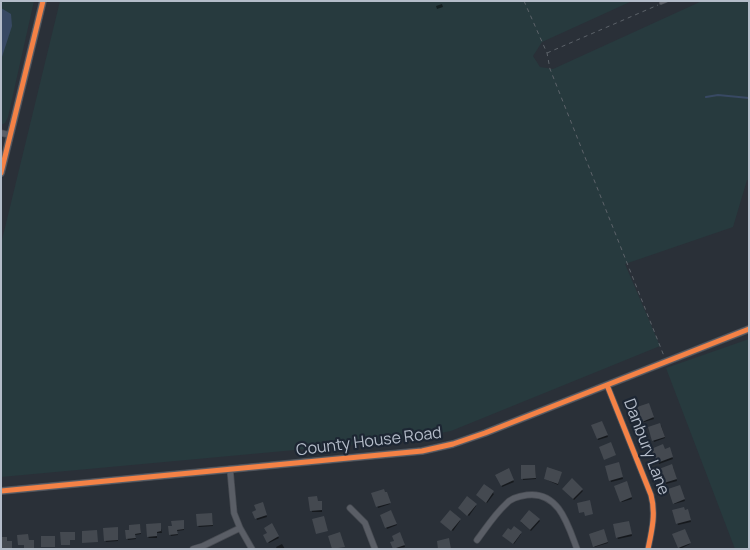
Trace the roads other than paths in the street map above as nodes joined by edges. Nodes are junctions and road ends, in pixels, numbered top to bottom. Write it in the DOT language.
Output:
graph roads {
  1 [pos="43,1"];
  2 [pos="666,1"];
  3 [pos="661,4"];
  4 [pos="1,133"];
  5 [pos="10,135"];
  6 [pos="1,173"];
  7 [pos="749,329"];
  8 [pos="607,385"];
  9 [pos="230,469"];
  10 [pos="1,491"];
  11 [pos="350,508"];
  12 [pos="240,528"];
  13 [pos="477,540"];
  14 [pos="193,549"];
  15 [pos="252,549"];
  16 [pos="375,549"];
  17 [pos="577,549"];
  18 [pos="648,549"];
  1 -- 5 [label="street"];
  2 -- 3 [label="lane"];
  4 -- 5 [label="street"];
  5 -- 6 [label="street"];
  7 -- 8 [label="street, County House Road"];
  8 -- 9 [label="street, County House Road"];
  8 -- 18 [label="street, Danbury Lane"];
  9 -- 10 [label="street, County House Road"];
  9 -- 12 [label="street"];
  11 -- 16 [label="street"];
  12 -- 14 [label="street"];
  12 -- 15 [label="street"];
  13 -- 17 [label="street"];
}
